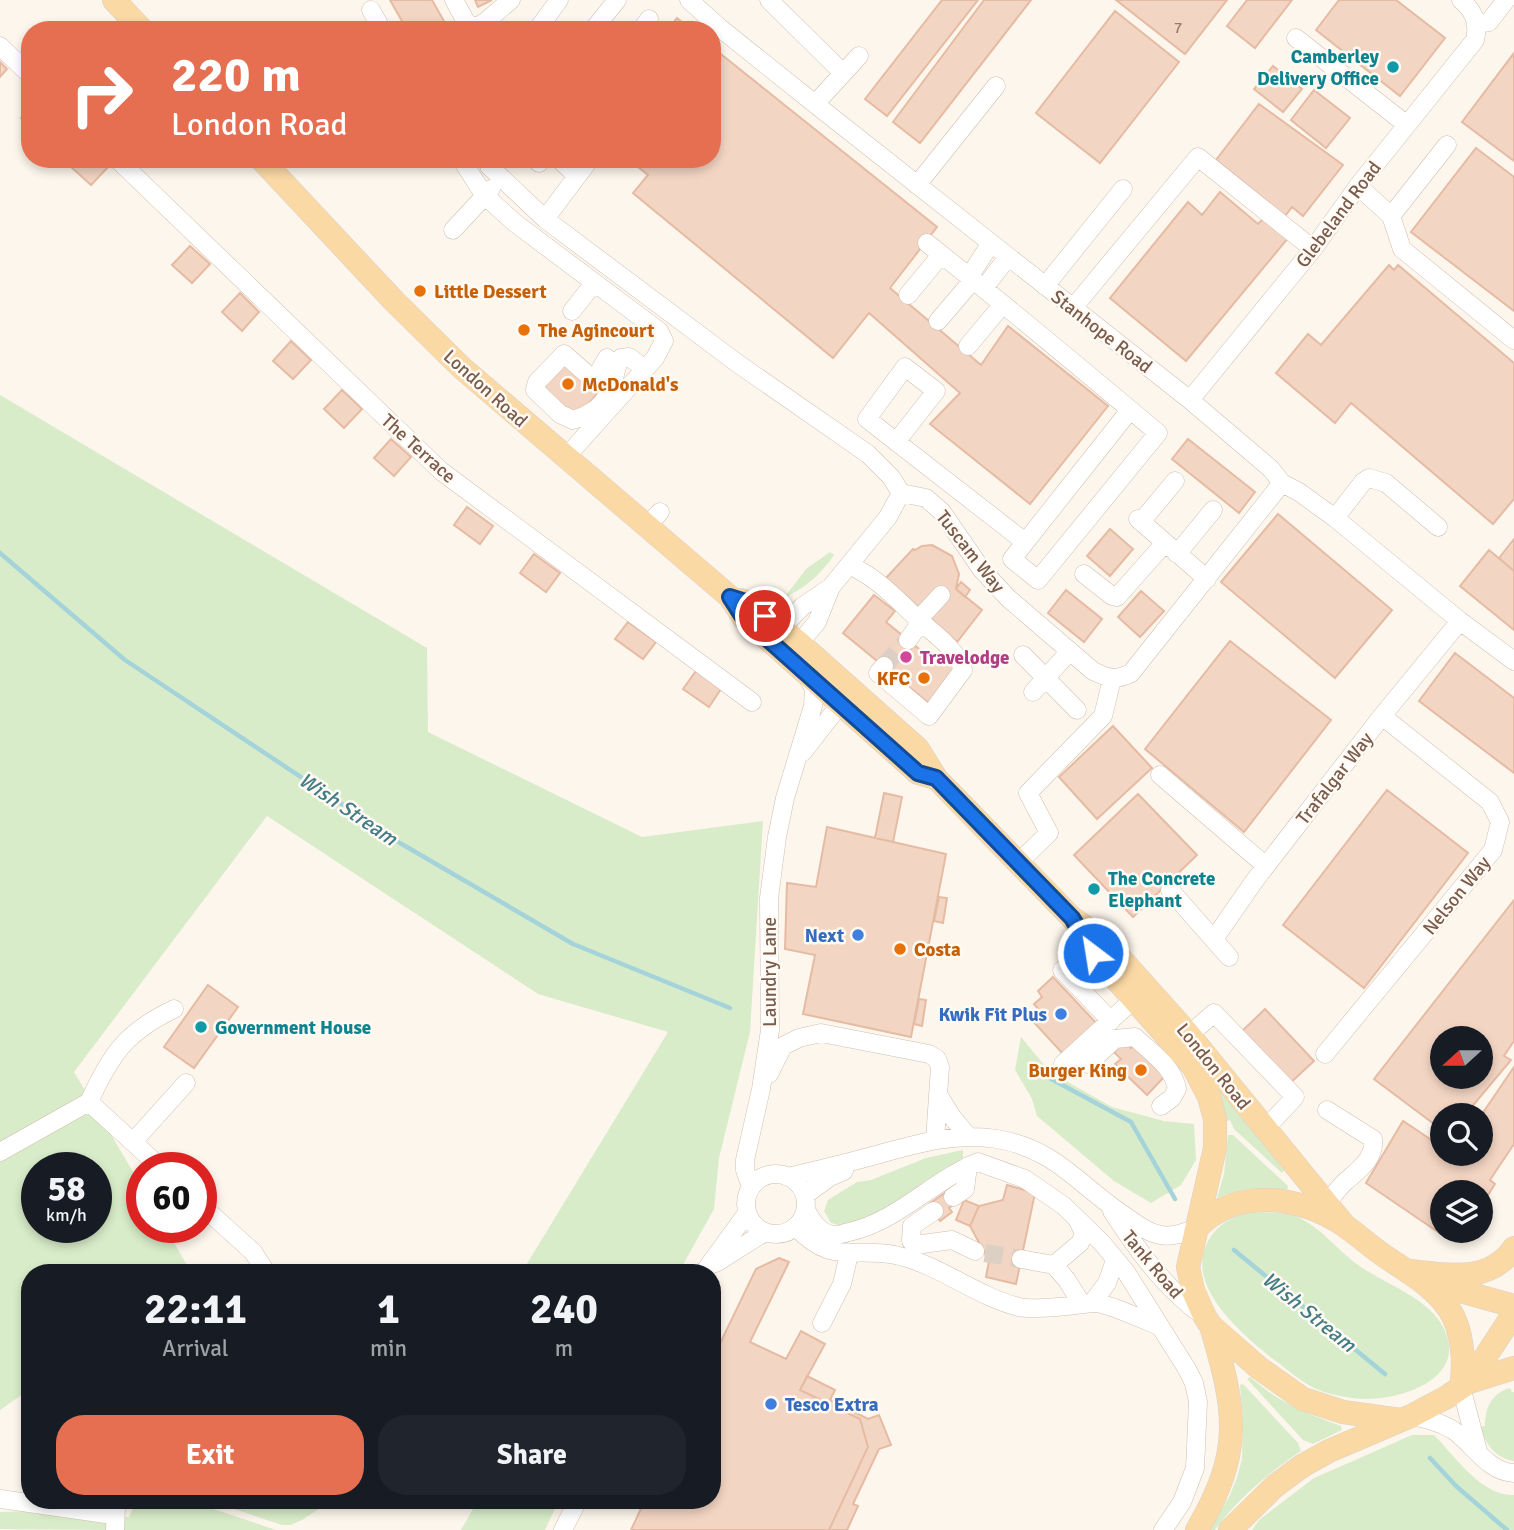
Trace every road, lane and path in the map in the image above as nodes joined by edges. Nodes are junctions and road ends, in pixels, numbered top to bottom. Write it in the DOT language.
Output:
graph roads {
  1 [pos="114,0"];
  2 [pos="453,0"];
  3 [pos="510,0"];
  4 [pos="559,0"];
  5 [pos="617,0"];
  6 [pos="689,0"];
  7 [pos="769,0"];
  8 [pos="1461,0"];
  9 [pos="1506,7"];
  10 [pos="371,10"];
  11 [pos="134,21"];
  12 [pos="377,21"];
  13 [pos="465,21"];
  14 [pos="484,21"];
  15 [pos="544,21"];
  16 [pos="600,21"];
  17 [pos="712,21"];
  18 [pos="1476,24"];
  19 [pos="721,29"];
  20 [pos="1296,37"];
  21 [pos="0,46"];
  22 [pos="859,56"];
  23 [pos="21,66"];
  24 [pos="843,73"];
  25 [pos="996,86"];
  26 [pos="815,104"];
  27 [pos="1407,125"];
  28 [pos="1447,145"];
  29 [pos="126,168"];
  30 [pos="269,168"];
  31 [pos="467,168"];
  32 [pos="491,168"];
  33 [pos="569,168"];
  34 [pos="583,168"];
  35 [pos="577,176"];
  36 [pos="502,180"];
  37 [pos="917,185"];
  38 [pos="1358,186"];
  39 [pos="1123,189"];
  40 [pos="484,195"];
  41 [pos="1391,216"];
  42 [pos="545,219"];
  43 [pos="453,230"];
  44 [pos="991,243"];
  45 [pos="1314,248"];
  46 [pos="1008,257"];
  47 [pos="975,282"];
  48 [pos="594,284"];
  49 [pos="1045,286"];
  50 [pos="908,295"];
  51 [pos="1003,304"];
  52 [pos="1073,308"];
  53 [pos="572,311"];
  54 [pos="938,321"];
  55 [pos="1514,340"];
  56 [pos="968,346"];
  57 [pos="607,358"];
  58 [pos="645,369"];
  59 [pos="1190,400"];
  60 [pos="1130,410"];
  61 [pos="896,442"];
  62 [pos="566,457"];
  63 [pos="1175,481"];
  64 [pos="1282,483"];
  65 [pos="901,493"];
  66 [pos="1213,510"];
  67 [pos="1335,518"];
  68 [pos="1438,527"];
  69 [pos="1025,542"];
  70 [pos="1171,549"];
  71 [pos="849,565"];
  72 [pos="1084,574"];
  73 [pos="1207,579"];
  74 [pos="831,587"];
  75 [pos="941,595"];
  76 [pos="920,621"];
  77 [pos="1460,621"];
  78 [pos="774,635"];
  79 [pos="908,640"];
  80 [pos="793,650"];
  81 [pos="1070,651"];
  82 [pos="1023,655"];
  83 [pos="1514,661"];
  84 [pos="884,666"];
  85 [pos="807,676"];
  86 [pos="1112,679"];
  87 [pos="1039,685"];
  88 [pos="846,697"];
  89 [pos="752,702"];
  90 [pos="1077,710"];
  91 [pos="1382,716"];
  92 [pos="798,757"];
  93 [pos="1160,775"];
  94 [pos="1019,862"];
  95 [pos="1266,866"];
  96 [pos="1170,890"];
  97 [pos="1072,918"];
  98 [pos="1213,939"];
  99 [pos="1229,957"];
  100 [pos="1062,970"];
  101 [pos="1135,998"];
  102 [pos="174,1009"];
  103 [pos="1111,1021"];
  104 [pos="1195,1030"];
  105 [pos="1325,1054"];
  106 [pos="186,1083"];
  107 [pos="761,1089"];
  108 [pos="939,1096"];
  109 [pos="89,1102"];
  110 [pos="1161,1107"];
  111 [pos="1327,1110"];
  112 [pos="1272,1122"];
  113 [pos="968,1136"];
  114 [pos="935,1140"];
  115 [pos="133,1142"];
  116 [pos="0,1152"];
  117 [pos="144,1152"];
  118 [pos="886,1152"];
  119 [pos="968,1166"];
  120 [pos="788,1177"];
  121 [pos="751,1188"];
  122 [pos="953,1197"];
  123 [pos="805,1203"];
  124 [pos="1327,1203"];
  125 [pos="1108,1205"];
  126 [pos="934,1211"];
  127 [pos="747,1213"];
  128 [pos="217,1219"];
  129 [pos="1077,1219"];
  130 [pos="1345,1226"];
  131 [pos="796,1227"];
  132 [pos="1197,1228"];
  133 [pos="765,1232"];
  134 [pos="1512,1251"];
  135 [pos="849,1254"];
  136 [pos="897,1255"];
  137 [pos="1021,1259"];
  138 [pos="1115,1260"];
  139 [pos="261,1264"];
  140 [pos="709,1264"];
  141 [pos="714,1264"];
  142 [pos="1054,1265"];
  143 [pos="1414,1276"];
  144 [pos="1087,1304"];
  145 [pos="1511,1313"];
  146 [pos="1208,1322"];
  147 [pos="822,1323"];
  148 [pos="1159,1326"];
  149 [pos="1514,1368"];
  150 [pos="1465,1384"];
  151 [pos="1406,1418"];
  152 [pos="1478,1451"];
  153 [pos="1514,1473"];
  154 [pos="0,1499"];
  155 [pos="21,1502"];
  156 [pos="71,1509"];
  157 [pos="113,1509"];
  158 [pos="116,1509"];
  159 [pos="574,1509"];
  160 [pos="115,1530"];
  161 [pos="563,1530"];
  162 [pos="1163,1530"];
  163 [pos="1197,1530"];
  164 [pos="1230,1530"];
  1 -- 11 [label="main road"];
  2 -- 13 [label="street"];
  3 -- 14 [label="street"];
  4 -- 15 [label="street"];
  5 -- 16 [label="street"];
  6 -- 17 [label="street, Stanhope Road"];
  7 -- 24 [label="street"];
  8 -- 18 [label="street"];
  9 -- 18 [label="street"];
  10 -- 12 [label="street"];
  18 -- 27 [label="street, Glebeland Road"];
  19 -- 26 [label="street, Stanhope Road"];
  20 -- 27 [label="street"];
  21 -- 23 [label="street"];
  22 -- 24 [label="street"];
  24 -- 26 [label="street"];
  25 -- 37 [label="street"];
  26 -- 37 [label="street, Stanhope Road"];
  27 -- 38 [label="street, Glebeland Road"];
  28 -- 41 [label="street"];
  29 -- 89 [label="street, The Terrace"];
  30 -- 62 [label="main road, London Road"];
  31 -- 40 [label="street"];
  32 -- 36 [label="street"];
  33 -- 35 [label="street"];
  34 -- 35 [label="street"];
  35 -- 42 [label="street"];
  36 -- 40 [label="street"];
  36 -- 42 [label="street"];
  37 -- 44 [label="street, Stanhope Road"];
  38 -- 41 [label="street"];
  38 -- 45 [label="street, Glebeland Road"];
  39 -- 49 [label="street"];
  40 -- 43 [label="street"];
  40 -- 48 [label="street"];
  41 -- 55 [label="street"];
  42 -- 65 [label="street"];
  44 -- 46 [label="street, Stanhope Road"];
  44 -- 47 [label="street"];
  45 -- 52 [label="street"];
  45 -- 59 [label="street, Glebeland Road"];
  46 -- 47 [label="street"];
  46 -- 49 [label="street, Stanhope Road"];
  47 -- 50 [label="street"];
  47 -- 51 [label="street"];
  47 -- 54 [label="street"];
  48 -- 53 [label="street"];
  48 -- 58 [label="street"];
  49 -- 52 [label="street, Stanhope Road"];
  51 -- 56 [label="street"];
  51 -- 60 [label="street"];
  52 -- 59 [label="street, Stanhope Road"];
  57 -- 58 [label="street"];
  58 -- 62 [label="street"];
  59 -- 64 [label="street, Stanhope Road"];
  60 -- 69 [label="street"];
  60 -- 69 [label="street"];
  61 -- 69 [label="street"];
  62 -- 78 [label="main road, London Road"];
  63 -- 70 [label="street"];
  64 -- 67 [label="street, Stanhope Road"];
  64 -- 73 [label="street"];
  65 -- 71 [label="street"];
  65 -- 81 [label="street, Tuscam Way"];
  66 -- 70 [label="street"];
  67 -- 68 [label="street"];
  67 -- 77 [label="street, Stanhope Road"];
  70 -- 72 [label="street"];
  70 -- 73 [label="street"];
  71 -- 74 [label="street"];
  71 -- 76 [label="street"];
  73 -- 86 [label="street"];
  74 -- 78 [label="street"];
  74 -- 80 [label="street"];
  75 -- 76 [label="street"];
  76 -- 79 [label="street"];
  76 -- 84 [label="street"];
  77 -- 83 [label="street, Stanhope Road"];
  77 -- 91 [label="street, Trafalgar Way"];
  78 -- 80 [label="main road, London Road"];
  80 -- 85 [label="main road, London Road"];
  80 -- 88 [label="main road, London Road"];
  81 -- 86 [label="street, Tuscam Way"];
  81 -- 87 [label="street"];
  82 -- 87 [label="street"];
  85 -- 88 [label="main road, London Road"];
  85 -- 92 [label="street, Laundry Lane"];
  86 -- 94 [label="street"];
  87 -- 90 [label="street"];
  88 -- 92 [label="street, Laundry Lane"];
  88 -- 94 [label="main road, London Road"];
  91 -- 95 [label="street, Trafalgar Way"];
  91 -- 105 [label="street, Nelson Way"];
  92 -- 107 [label="street, Laundry Lane"];
  93 -- 95 [label="street"];
  94 -- 97 [label="main road, London Road"];
  95 -- 98 [label="street, Trafalgar Way"];
  96 -- 98 [label="street"];
  97 -- 101 [label="main road, London Road"];
  97 -- 104 [label="main road, London Road"];
  98 -- 99 [label="street"];
  100 -- 103 [label="street"];
  101 -- 103 [label="street"];
  101 -- 132 [label="main road, London Road"];
  102 -- 109 [label="street"];
  103 -- 110 [label="street"];
  104 -- 112 [label="main road, London Road"];
  104 -- 112 [label="street"];
  106 -- 115 [label="street"];
  107 -- 108 [label="street"];
  107 -- 121 [label="street, Laundry Lane"];
  108 -- 113 [label="street"];
  108 -- 114 [label="street"];
  109 -- 115 [label="street"];
  109 -- 116 [label="street"];
  111 -- 124 [label="street"];
  112 -- 124 [label="main road, London Road"];
  113 -- 114 [label="street, Tank Road"];
  113 -- 125 [label="street, Tank Road"];
  114 -- 118 [label="street, Tank Road"];
  115 -- 117 [label="street"];
  118 -- 120 [label="street, Tank Road"];
  118 -- 123 [label="street, Tank Road"];
  119 -- 122 [label="street"];
  119 -- 123 [label="street"];
  119 -- 129 [label="street"];
  120 -- 121 [label="street"];
  120 -- 123 [label="street"];
  121 -- 127 [label="street"];
  123 -- 131 [label="street"];
  124 -- 130 [label="main road, London Road"];
  125 -- 132 [label="street, Tank Road"];
  125 -- 146 [label="street, Tank Road"];
  126 -- 136 [label="street"];
  127 -- 133 [label="street"];
  127 -- 140 [label="street"];
  128 -- 139 [label="street"];
  129 -- 138 [label="street"];
  129 -- 142 [label="street"];
  130 -- 132 [label="main road"];
  130 -- 143 [label="main road"];
  131 -- 133 [label="street"];
  131 -- 135 [label="street"];
  132 -- 146 [label="main road"];
  133 -- 141 [label="street"];
  134 -- 143 [label="main road"];
  134 -- 145 [label="main road"];
  135 -- 136 [label="street"];
  135 -- 147 [label="street"];
  136 -- 144 [label="street"];
  137 -- 142 [label="street"];
  138 -- 144 [label="street"];
  138 -- 148 [label="street"];
  142 -- 144 [label="street"];
  143 -- 145 [label="main road"];
  143 -- 150 [label="main road"];
  144 -- 148 [label="street"];
  145 -- 150 [label="main road"];
  146 -- 151 [label="main road"];
  146 -- 163 [label="main road"];
  148 -- 162 [label="street"];
  149 -- 150 [label="main road"];
  150 -- 151 [label="main road"];
  150 -- 152 [label="street"];
  151 -- 152 [label="street"];
  151 -- 164 [label="main road"];
  152 -- 153 [label="street"];
  154 -- 155 [label="street"];
  156 -- 157 [label="street"];
  158 -- 160 [label="street"];
  159 -- 161 [label="street"];
}
